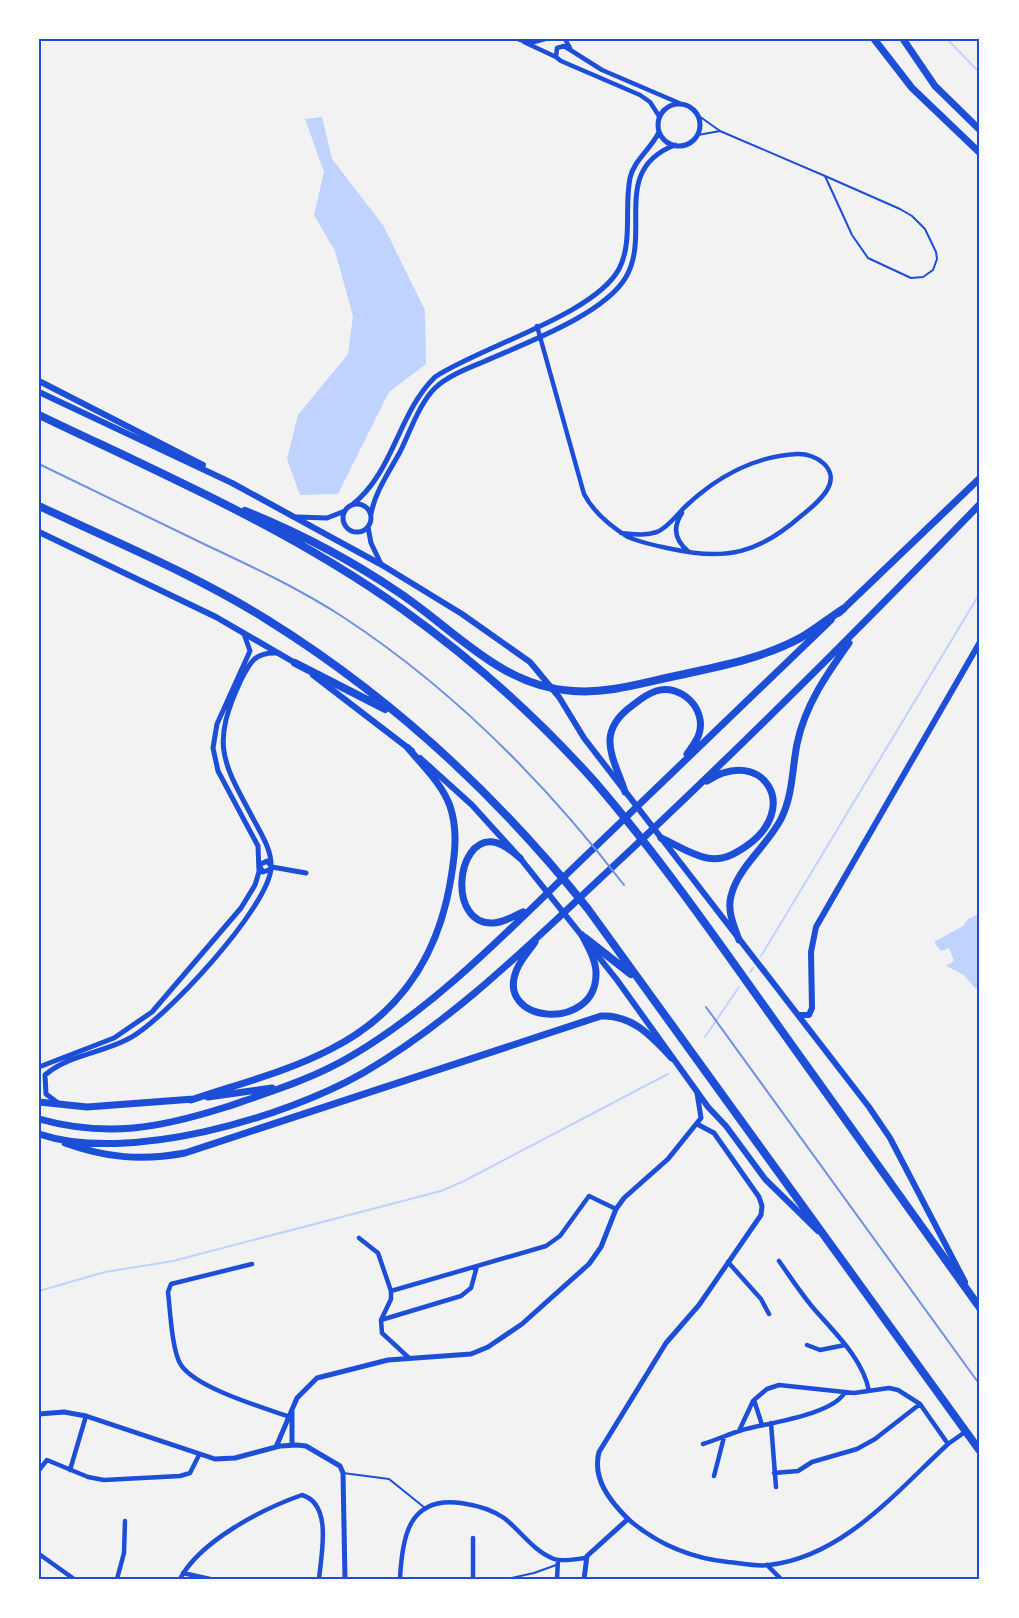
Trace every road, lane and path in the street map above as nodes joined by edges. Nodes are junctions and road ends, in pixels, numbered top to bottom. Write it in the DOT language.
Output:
graph roads {
  1 [pos="518,39"];
  2 [pos="545,39"];
  3 [pos="565,39"];
  4 [pos="872,39"];
  5 [pos="903,39"];
  6 [pos="524,42"];
  7 [pos="573,52"];
  8 [pos="556,57"];
  9 [pos="679,103"];
  10 [pos="659,116"];
  11 [pos="699,116"];
  12 [pos="980,130"];
  13 [pos="720,131"];
  14 [pos="659,132"];
  15 [pos="698,135"];
  16 [pos="675,146"];
  17 [pos="980,153"];
  18 [pos="825,176"];
  19 [pos="537,326"];
  20 [pos="540,336"];
  21 [pos="39,381"];
  22 [pos="39,392"];
  23 [pos="39,415"];
  24 [pos="980,478"];
  25 [pos="232,483"];
  26 [pos="211,498"];
  27 [pos="980,504"];
  28 [pos="352,505"];
  29 [pos="687,505"];
  30 [pos="39,506"];
  31 [pos="345,511"];
  32 [pos="284,513"];
  33 [pos="370,514"];
  34 [pos="368,527"];
  35 [pos="39,532"];
  36 [pos="621,533"];
  37 [pos="692,554"];
  38 [pos="382,565"];
  39 [pos="843,609"];
  40 [pos="861,627"];
  41 [pos="243,632"];
  42 [pos="980,642"];
  43 [pos="279,653"];
  44 [pos="295,663"];
  45 [pos="405,719"];
  46 [pos="408,748"];
  47 [pos="672,774"];
  48 [pos="693,791"];
  49 [pos="625,792"];
  50 [pos="661,838"];
  51 [pos="520,858"];
  52 [pos="259,865"];
  53 [pos="272,867"];
  54 [pos="306,873"];
  55 [pos="528,910"];
  56 [pos="546,929"];
  57 [pos="584,936"];
  58 [pos="740,941"];
  59 [pos="639,981"];
  60 [pos="795,1013"];
  61 [pos="672,1058"];
  62 [pos="39,1067"];
  63 [pos="289,1086"];
  64 [pos="696,1091"];
  65 [pos="190,1100"];
  66 [pos="39,1102"];
  67 [pos="68,1107"];
  68 [pos="715,1115"];
  69 [pos="701,1118"];
  70 [pos="39,1119"];
  71 [pos="697,1124"];
  72 [pos="39,1134"];
  73 [pos="54,1140"];
  74 [pos="616,1209"];
  75 [pos="359,1238"];
  76 [pos="828,1240"];
  77 [pos="779,1261"];
  78 [pos="728,1262"];
  79 [pos="252,1264"];
  80 [pos="477,1266"];
  81 [pos="391,1291"];
  82 [pos="978,1306"];
  83 [pos="769,1314"];
  84 [pos="381,1320"];
  85 [pos="807,1345"];
  86 [pos="845,1345"];
  87 [pos="408,1357"];
  88 [pos="869,1391"];
  89 [pos="845,1392"];
  90 [pos="754,1400"];
  91 [pos="920,1404"];
  92 [pos="39,1414"];
  93 [pos="86,1416"];
  94 [pos="290,1417"];
  95 [pos="771,1423"];
  96 [pos="762,1425"];
  97 [pos="739,1431"];
  98 [pos="965,1432"];
  99 [pos="724,1437"];
  100 [pos="292,1444"];
  101 [pos="703,1444"];
  102 [pos="948,1444"];
  103 [pos="276,1447"];
  104 [pos="980,1451"];
  105 [pos="199,1455"];
  106 [pos="39,1470"];
  107 [pos="70,1470"];
  108 [pos="343,1473"];
  109 [pos="774,1473"];
  110 [pos="714,1476"];
  111 [pos="776,1487"];
  112 [pos="425,1508"];
  113 [pos="628,1519"];
  114 [pos="126,1521"];
  115 [pos="473,1538"];
  116 [pos="39,1554"];
  117 [pos="585,1558"];
  118 [pos="558,1562"];
  119 [pos="767,1565"];
  120 [pos="183,1573"];
  121 [pos="74,1579"];
  122 [pos="117,1579"];
  123 [pos="180,1579"];
  124 [pos="210,1579"];
  125 [pos="319,1579"];
  126 [pos="345,1579"];
  127 [pos="400,1579"];
  128 [pos="473,1579"];
  129 [pos="507,1579"];
  130 [pos="557,1579"];
  131 [pos="584,1579"];
  132 [pos="781,1579"];
  1 -- 6 [label="street"];
  2 -- 6 [label="street"];
  3 -- 7 [label="street"];
  4 -- 17 [label="main road"];
  5 -- 12 [label="main road"];
  6 -- 8 [label="street"];
  7 -- 8 [label="street"];
  7 -- 9 [label="street"];
  8 -- 10 [label="street"];
  9 -- 10 [label="street"];
  9 -- 11 [label="street"];
  10 -- 14 [label="street"];
  11 -- 13 [label="lane"];
  11 -- 15 [label="street"];
  13 -- 15 [label="lane"];
  13 -- 18 [label="lane"];
  14 -- 16 [label="street"];
  14 -- 19 [label="street"];
  15 -- 16 [label="street"];
  16 -- 20 [label="street"];
  18 -- 18 [label="lane"];
  19 -- 20 [label="street"];
  19 -- 28 [label="street"];
  20 -- 33 [label="street"];
  20 -- 36 [label="street"];
  21 -- 25 [label="main road"];
  22 -- 25 [label="main road"];
  23 -- 26 [label="highway"];
  24 -- 39 [label="main road"];
  25 -- 32 [label="main road"];
  26 -- 39 [label="highway"];
  26 -- 82 [label="highway"];
  27 -- 40 [label="main road"];
  28 -- 31 [label="street"];
  28 -- 33 [label="street"];
  29 -- 36 [label="street"];
  29 -- 37 [label="street"];
  29 -- 37 [label="street"];
  30 -- 45 [label="highway"];
  31 -- 32 [label="street"];
  31 -- 34 [label="street"];
  32 -- 38 [label="main road"];
  33 -- 34 [label="street"];
  34 -- 38 [label="street"];
  35 -- 41 [label="main road"];
  36 -- 37 [label="street"];
  38 -- 49 [label="main road"];
  39 -- 47 [label="main road"];
  40 -- 48 [label="main road"];
  40 -- 58 [label="main road"];
  41 -- 43 [label="main road"];
  41 -- 52 [label="street"];
  42 -- 60 [label="main road"];
  43 -- 44 [label="main road"];
  43 -- 53 [label="street"];
  44 -- 45 [label="highway"];
  44 -- 46 [label="main road"];
  45 -- 59 [label="highway"];
  46 -- 51 [label="main road"];
  46 -- 65 [label="main road"];
  47 -- 49 [label="main road"];
  47 -- 55 [label="main road"];
  48 -- 50 [label="main road"];
  48 -- 56 [label="main road"];
  49 -- 50 [label="main road"];
  50 -- 58 [label="main road"];
  51 -- 55 [label="main road"];
  51 -- 57 [label="main road"];
  52 -- 53 [label="street"];
  52 -- 62 [label="street"];
  53 -- 54 [label="street"];
  53 -- 67 [label="street"];
  55 -- 63 [label="main road"];
  56 -- 57 [label="main road"];
  56 -- 73 [label="main road"];
  57 -- 59 [label="highway"];
  57 -- 61 [label="main road"];
  58 -- 60 [label="main road"];
  59 -- 76 [label="highway"];
  60 -- 82 [label="main road"];
  61 -- 64 [label="main road"];
  61 -- 73 [label="main road"];
  63 -- 65 [label="main road"];
  63 -- 70 [label="main road"];
  64 -- 68 [label="main road"];
  64 -- 69 [label="street"];
  65 -- 67 [label="main road"];
  66 -- 67 [label="main road"];
  68 -- 69 [label="street"];
  68 -- 76 [label="main road"];
  69 -- 71 [label="street"];
  71 -- 74 [label="street"];
  71 -- 78 [label="street"];
  72 -- 73 [label="main road"];
  74 -- 80 [label="street"];
  74 -- 87 [label="street"];
  75 -- 81 [label="street"];
  76 -- 98 [label="highway"];
  77 -- 86 [label="street"];
  78 -- 83 [label="street"];
  78 -- 113 [label="street"];
  79 -- 94 [label="street"];
  80 -- 81 [label="street"];
  80 -- 84 [label="street"];
  81 -- 84 [label="street"];
  84 -- 87 [label="street"];
  85 -- 86 [label="street"];
  86 -- 88 [label="street"];
  87 -- 94 [label="street"];
  88 -- 89 [label="street"];
  88 -- 91 [label="street"];
  89 -- 90 [label="street"];
  89 -- 95 [label="street"];
  90 -- 96 [label="street"];
  90 -- 97 [label="street"];
  91 -- 102 [label="street"];
  91 -- 109 [label="street"];
  92 -- 93 [label="street"];
  93 -- 105 [label="street"];
  93 -- 107 [label="street"];
  94 -- 100 [label="street"];
  94 -- 103 [label="street"];
  95 -- 96 [label="street"];
  95 -- 109 [label="street"];
  96 -- 97 [label="street"];
  97 -- 99 [label="street"];
  98 -- 102 [label="street"];
  98 -- 104 [label="highway"];
  99 -- 101 [label="street"];
  99 -- 110 [label="street"];
  100 -- 103 [label="street"];
  100 -- 108 [label="street"];
  102 -- 119 [label="street"];
  103 -- 105 [label="street"];
  105 -- 107 [label="street"];
  106 -- 107 [label="street"];
  108 -- 112 [label="lane"];
  108 -- 126 [label="street"];
  109 -- 111 [label="street"];
  112 -- 118 [label="street"];
  112 -- 127 [label="street"];
  113 -- 117 [label="street"];
  113 -- 119 [label="street"];
  114 -- 122 [label="street"];
  115 -- 128 [label="street"];
  116 -- 121 [label="street"];
  117 -- 118 [label="street"];
  117 -- 131 [label="street"];
  118 -- 129 [label="lane"];
  118 -- 130 [label="street"];
  119 -- 132 [label="street"];
  120 -- 123 [label="street"];
  120 -- 124 [label="street"];
  120 -- 125 [label="street"];
}
